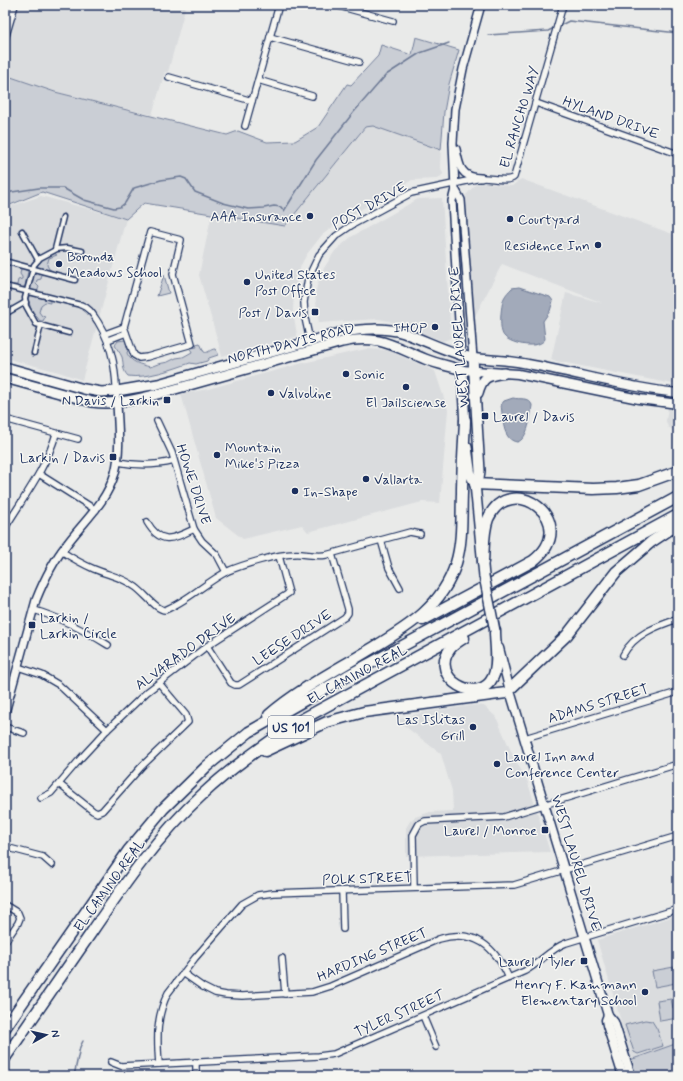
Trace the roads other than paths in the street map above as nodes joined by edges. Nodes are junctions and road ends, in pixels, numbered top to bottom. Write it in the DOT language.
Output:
graph roads {
  1 [pos="15,5"];
  2 [pos="278,5"];
  3 [pos="335,5"];
  4 [pos="481,5"];
  5 [pos="563,5"];
  6 [pos="393,21"];
  7 [pos="270,37"];
  8 [pos="5,39"];
  9 [pos="359,62"];
  10 [pos="169,77"];
  11 [pos="258,80"];
  12 [pos="312,96"];
  13 [pos="252,101"];
  14 [pos="536,103"];
  15 [pos="245,126"];
  16 [pos="453,130"];
  17 [pos="678,154"];
  18 [pos="481,178"];
  19 [pos="455,186"];
  20 [pos="63,217"];
  21 [pos="22,231"];
  22 [pos="55,249"];
  23 [pos="82,251"];
  24 [pos="38,260"];
  25 [pos="8,262"];
  26 [pos="33,269"];
  27 [pos="74,280"];
  28 [pos="5,286"];
  29 [pos="26,292"];
  30 [pos="26,302"];
  31 [pos="81,305"];
  32 [pos="5,314"];
  33 [pos="41,325"];
  34 [pos="125,330"];
  35 [pos="69,333"];
  36 [pos="106,337"];
  37 [pos="310,341"];
  38 [pos="34,353"];
  39 [pos="461,356"];
  40 [pos="474,358"];
  41 [pos="5,367"];
  42 [pos="462,370"];
  43 [pos="474,370"];
  44 [pos="506,373"];
  45 [pos="5,378"];
  46 [pos="117,391"];
  47 [pos="678,393"];
  48 [pos="476,398"];
  49 [pos="117,403"];
  50 [pos="678,404"];
  51 [pos="5,420"];
  52 [pos="157,420"];
  53 [pos="465,420"];
  54 [pos="56,434"];
  55 [pos="78,439"];
  56 [pos="174,461"];
  57 [pos="118,462"];
  58 [pos="678,472"];
  59 [pos="39,474"];
  60 [pos="475,484"];
  61 [pos="678,497"];
  62 [pos="96,510"];
  63 [pos="678,515"];
  64 [pos="147,522"];
  65 [pos="678,524"];
  66 [pos="5,528"];
  67 [pos="194,529"];
  68 [pos="420,534"];
  69 [pos="381,540"];
  70 [pos="61,551"];
  71 [pos="332,554"];
  72 [pos="279,556"];
  73 [pos="482,562"];
  74 [pos="226,572"];
  75 [pos="400,588"];
  76 [pos="34,610"];
  77 [pos="505,610"];
  78 [pos="678,619"];
  79 [pos="495,631"];
  80 [pos="397,634"];
  81 [pos="108,645"];
  82 [pos="208,646"];
  83 [pos="623,655"];
  84 [pos="18,667"];
  85 [pos="159,682"];
  86 [pos="510,691"];
  87 [pos="678,692"];
  88 [pos="5,713"];
  89 [pos="5,727"];
  90 [pos="107,730"];
  91 [pos="248,732"];
  92 [pos="24,733"];
  93 [pos="525,738"];
  94 [pos="678,764"];
  95 [pos="229,773"];
  96 [pos="59,784"];
  97 [pos="41,798"];
  98 [pos="545,804"];
  99 [pos="678,836"];
  100 [pos="5,847"];
  101 [pos="52,865"];
  102 [pos="565,870"];
  103 [pos="414,888"];
  104 [pos="342,891"];
  105 [pos="5,905"];
  106 [pos="678,909"];
  107 [pos="343,929"];
  108 [pos="585,936"];
  109 [pos="5,942"];
  110 [pos="282,958"];
  111 [pos="183,973"];
  112 [pos="509,978"];
  113 [pos="285,994"];
  114 [pos="608,1015"];
  115 [pos="422,1016"];
  116 [pos="5,1028"];
  117 [pos="436,1047"];
  118 [pos="5,1058"];
  119 [pos="111,1062"];
  120 [pos="196,1062"];
  121 [pos="159,1064"];
  122 [pos="196,1076"];
  123 [pos="623,1076"];
  124 [pos="630,1076"];
  1 -- 8 [label="street"];
  2 -- 7 [label="street"];
  3 -- 6 [label="street"];
  4 -- 16 [label="street"];
  5 -- 14 [label="street, EL RANCHO WAY"];
  7 -- 9 [label="street"];
  7 -- 11 [label="street"];
  10 -- 13 [label="street"];
  11 -- 12 [label="street"];
  11 -- 13 [label="street"];
  13 -- 15 [label="street"];
  14 -- 17 [label="street, HYLAND DRIVE"];
  14 -- 18 [label="street, EL RANCHO WAY"];
  16 -- 18 [label="street"];
  16 -- 19 [label="street"];
  18 -- 19 [label="street, EL RANCHO WAY"];
  19 -- 37 [label="street, POST DRIVE"];
  19 -- 39 [label="street, WEST LAUREL DRIVE"];
  19 -- 40 [label="street, WEST LAUREL DRIVE"];
  20 -- 22 [label="street"];
  21 -- 24 [label="street"];
  22 -- 23 [label="street"];
  22 -- 24 [label="street"];
  24 -- 26 [label="street"];
  25 -- 26 [label="street"];
  26 -- 27 [label="street"];
  26 -- 29 [label="street"];
  28 -- 29 [label="street"];
  29 -- 30 [label="street"];
  29 -- 31 [label="street"];
  30 -- 32 [label="street"];
  30 -- 33 [label="street"];
  31 -- 36 [label="street"];
  33 -- 35 [label="street"];
  33 -- 38 [label="street"];
  34 -- 34 [label="street"];
  34 -- 36 [label="street"];
  36 -- 46 [label="street"];
  37 -- 39 [label="highway, NORTH DAVIS ROAD"];
  37 -- 46 [label="highway, NORTH DAVIS ROAD"];
  39 -- 40 [label="highway, NORTH DAVIS ROAD"];
  40 -- 43 [label="highway, WEST LAUREL DRIVE"];
  40 -- 47 [label="main road, NORTH DAVIS ROAD"];
  41 -- 46 [label="highway, NORTH DAVIS ROAD"];
  42 -- 43 [label="main road, NORTH DAVIS ROAD"];
  42 -- 49 [label="highway, NORTH DAVIS ROAD"];
  42 -- 53 [label="highway, WEST LAUREL DRIVE"];
  43 -- 44 [label="main road, NORTH DAVIS ROAD"];
  43 -- 48 [label="highway, WEST LAUREL DRIVE"];
  44 -- 48 [label="highway"];
  44 -- 50 [label="main road, NORTH DAVIS ROAD"];
  45 -- 49 [label="highway, NORTH DAVIS ROAD"];
  46 -- 49 [label="street"];
  48 -- 60 [label="highway, WEST LAUREL DRIVE"];
  49 -- 57 [label="street"];
  51 -- 54 [label="street"];
  52 -- 56 [label="street, HOWE DRIVE"];
  53 -- 60 [label="highway, WEST LAUREL DRIVE"];
  53 -- 80 [label="highway"];
  54 -- 55 [label="street"];
  54 -- 59 [label="street"];
  56 -- 57 [label="street"];
  56 -- 67 [label="street, HOWE DRIVE"];
  57 -- 62 [label="street"];
  58 -- 60 [label="highway"];
  59 -- 62 [label="street"];
  59 -- 66 [label="street"];
  60 -- 73 [label="highway, WEST LAUREL DRIVE"];
  61 -- 91 [label="highway, EL CAMINO REAL / US 101"];
  62 -- 70 [label="street"];
  63 -- 77 [label="highway, EL CAMINO REAL / US 101"];
  64 -- 67 [label="street"];
  65 -- 86 [label="highway"];
  67 -- 74 [label="street, HOWE DRIVE"];
  68 -- 69 [label="street"];
  69 -- 71 [label="street"];
  69 -- 75 [label="street"];
  70 -- 74 [label="street"];
  70 -- 76 [label="street"];
  71 -- 72 [label="street"];
  71 -- 82 [label="street, LEESE DRIVE"];
  72 -- 74 [label="street"];
  72 -- 82 [label="street, ALVARADO DRIVE"];
  73 -- 79 [label="highway, WEST LAUREL DRIVE, bridge"];
  73 -- 80 [label="highway"];
  76 -- 81 [label="street"];
  76 -- 84 [label="street"];
  77 -- 79 [label="highway"];
  77 -- 95 [label="highway, EL CAMINO REAL / US 101"];
  78 -- 83 [label="street"];
  79 -- 86 [label="main road, WEST LAUREL DRIVE"];
  80 -- 91 [label="highway"];
  82 -- 85 [label="street, ALVARADO DRIVE"];
  84 -- 88 [label="street"];
  84 -- 90 [label="street"];
  85 -- 90 [label="street, ALVARADO DRIVE"];
  85 -- 96 [label="street"];
  86 -- 93 [label="main road, WEST LAUREL DRIVE"];
  86 -- 95 [label="highway"];
  87 -- 93 [label="street, ADAMS STREET"];
  89 -- 92 [label="street"];
  90 -- 96 [label="street, ALVARADO DRIVE"];
  91 -- 116 [label="highway, EL CAMINO REAL / US 101"];
  93 -- 98 [label="main road, WEST LAUREL DRIVE"];
  94 -- 98 [label="street"];
  95 -- 118 [label="highway, EL CAMINO REAL / US 101"];
  96 -- 97 [label="street, ALVARADO DRIVE"];
  98 -- 102 [label="main road, WEST LAUREL DRIVE"];
  98 -- 103 [label="street"];
  99 -- 102 [label="street, POLK STREET"];
  100 -- 101 [label="street"];
  102 -- 103 [label="street, POLK STREET"];
  102 -- 108 [label="main road, WEST LAUREL DRIVE"];
  103 -- 104 [label="street, POLK STREET"];
  104 -- 107 [label="street"];
  104 -- 111 [label="street, POLK STREET"];
  105 -- 109 [label="street"];
  106 -- 108 [label="street, TYLER STREET"];
  108 -- 112 [label="street, TYLER STREET"];
  108 -- 114 [label="main road, WEST LAUREL DRIVE"];
  110 -- 113 [label="street"];
  111 -- 113 [label="street, HARDING STREET"];
  111 -- 121 [label="street, POLK STREET"];
  112 -- 113 [label="street, HARDING STREET"];
  112 -- 115 [label="street, TYLER STREET"];
  114 -- 123 [label="main road, WEST LAUREL DRIVE"];
  114 -- 124 [label="main road, WEST LAUREL DRIVE"];
  115 -- 117 [label="street"];
  115 -- 120 [label="street, TYLER STREET"];
  119 -- 121 [label="street, TYLER STREET"];
  120 -- 121 [label="street, TYLER STREET"];
  120 -- 122 [label="street"];
}
